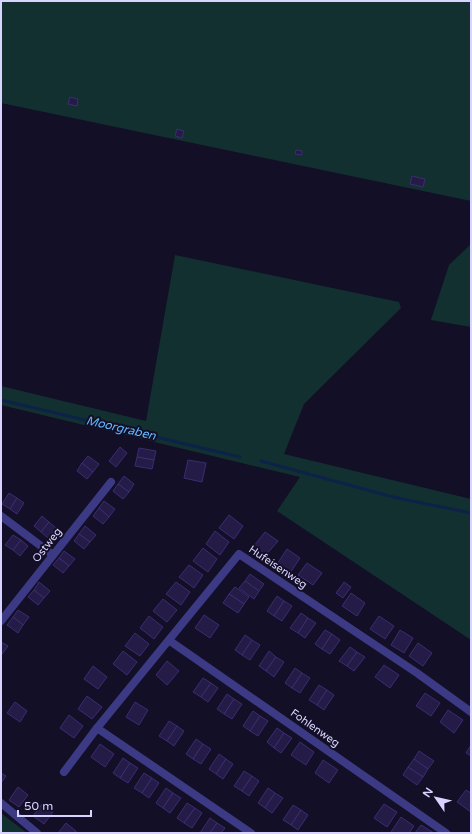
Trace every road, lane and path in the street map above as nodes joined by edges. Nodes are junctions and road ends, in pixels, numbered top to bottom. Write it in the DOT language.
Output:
graph roads {
  1 [pos="110,482"];
  2 [pos="1,516"];
  3 [pos="53,555"];
  4 [pos="1,621"];
  5 [pos="170,641"];
  6 [pos="471,712"];
  7 [pos="97,728"];
  8 [pos="64,772"];
  9 [pos="1,803"];
  10 [pos="37,833"];
  11 [pos="251,833"];
  12 [pos="446,833"];
  1 -- 3 [label="street, Ostweg"];
  2 -- 3 [label="street"];
  3 -- 4 [label="street, Ostweg"];
  5 -- 6 [label="street, Hufeisenweg"];
  5 -- 7 [label="street, Hufeisenweg"];
  5 -- 12 [label="street, Fohlenweg"];
  7 -- 8 [label="street, Hufeisenweg"];
  7 -- 11 [label="street"];
  9 -- 10 [label="street"];
}
